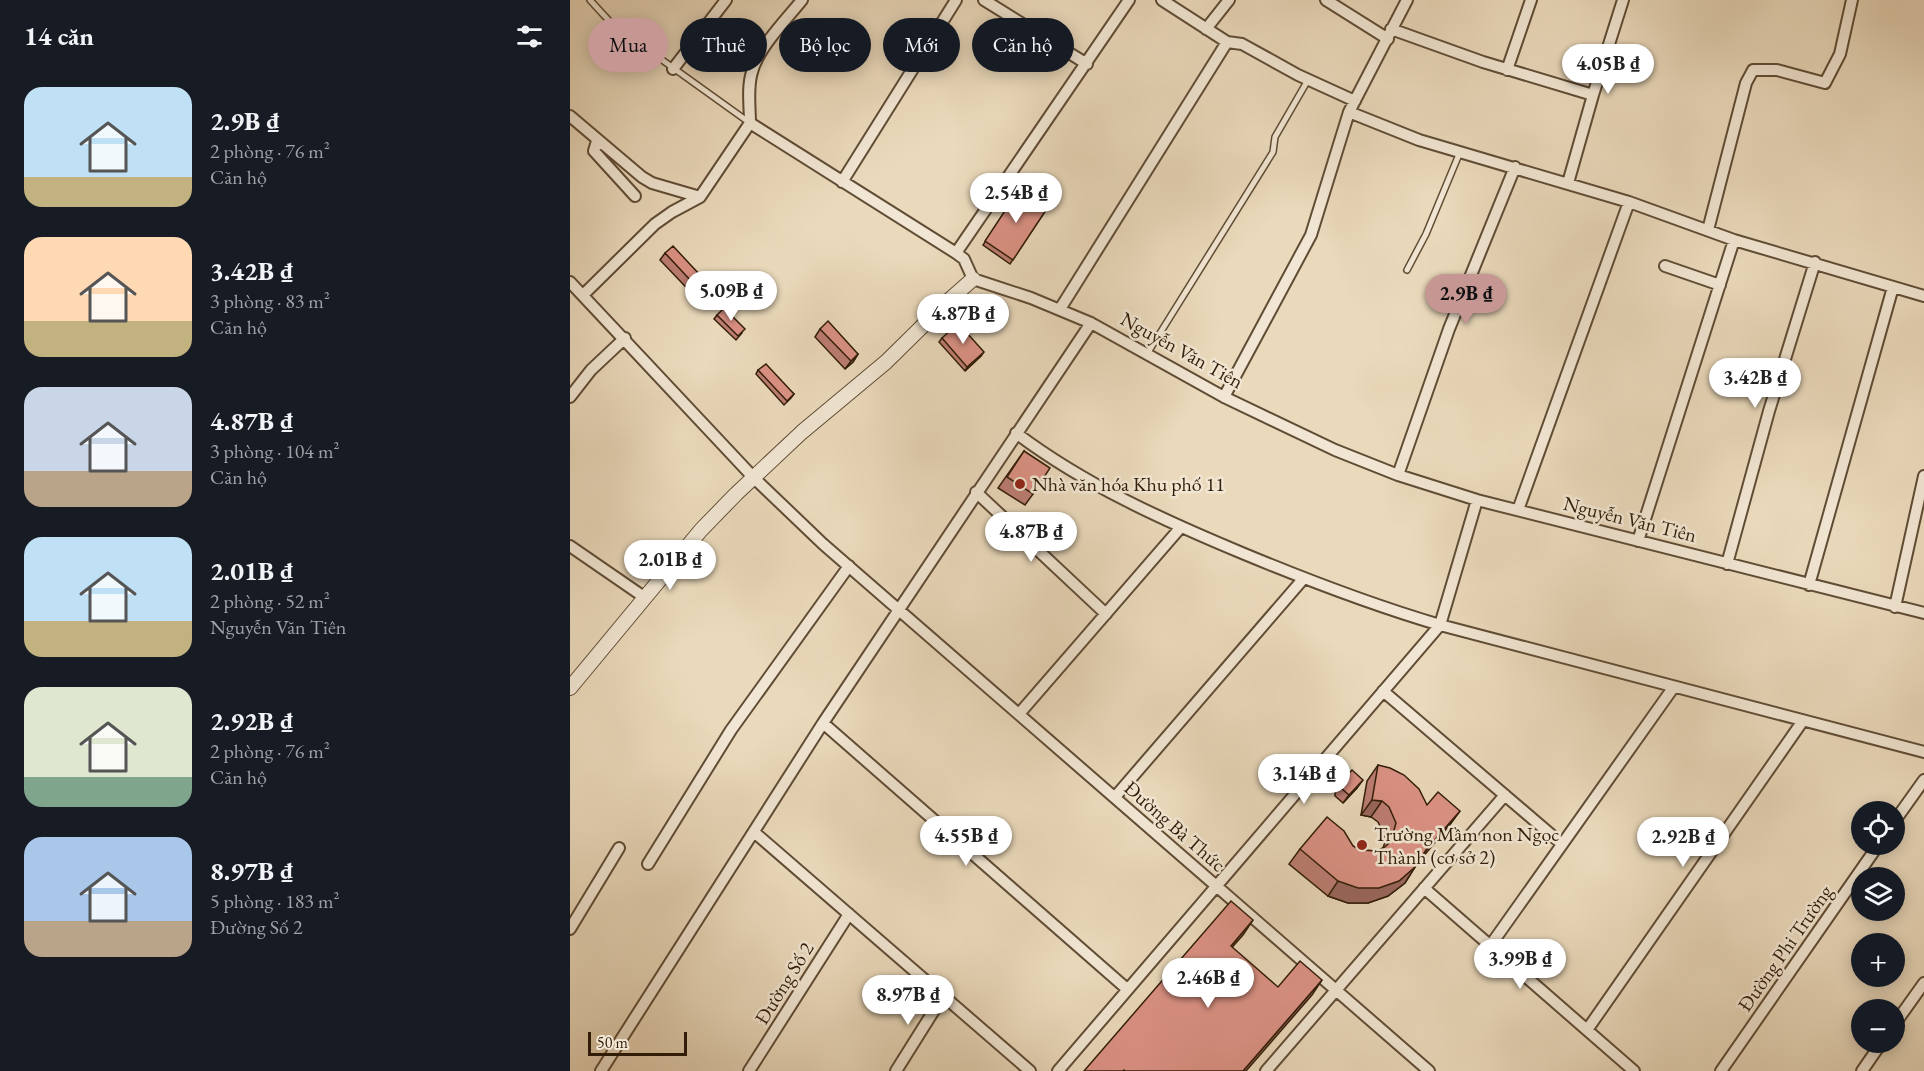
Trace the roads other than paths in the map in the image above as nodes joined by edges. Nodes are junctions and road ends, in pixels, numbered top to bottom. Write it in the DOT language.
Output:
graph roads {
  1 [pos="590,0"];
  2 [pos="726,0"];
  3 [pos="802,0"];
  4 [pos="984,0"];
  5 [pos="1129,0"];
  6 [pos="1162,0"];
  7 [pos="1229,0"];
  8 [pos="1326,0"];
  9 [pos="1407,0"];
  10 [pos="1531,0"];
  11 [pos="1623,0"];
  12 [pos="1852,0"];
  13 [pos="953,1"];
  14 [pos="1206,28"];
  15 [pos="1390,34"];
  16 [pos="1227,42"];
  17 [pos="1087,64"];
  18 [pos="673,69"];
  19 [pos="1507,69"];
  20 [pos="1308,80"];
  21 [pos="1593,95"];
  22 [pos="1355,101"];
  23 [pos="1349,112"];
  24 [pos="570,116"];
  25 [pos="750,123"];
  26 [pos="597,141"];
  27 [pos="1460,152"];
  28 [pos="1515,167"];
  29 [pos="842,182"];
  30 [pos="1568,183"];
  31 [pos="636,196"];
  32 [pos="700,197"];
  33 [pos="1629,202"];
  34 [pos="1708,230"];
  35 [pos="1734,240"];
  36 [pos="956,253"];
  37 [pos="1815,262"];
  38 [pos="1665,266"];
  39 [pos="1407,270"];
  40 [pos="973,279"];
  41 [pos="570,282"];
  42 [pos="1720,285"];
  43 [pos="1893,286"];
  44 [pos="583,295"];
  45 [pos="1924,296"];
  46 [pos="1060,309"];
  47 [pos="1091,323"];
  48 [pos="625,338"];
  49 [pos="1147,354"];
  50 [pos="570,397"];
  51 [pos="1224,398"];
  52 [pos="1016,433"];
  53 [pos="1398,475"];
  54 [pos="1924,476"];
  55 [pos="753,477"];
  56 [pos="976,492"];
  57 [pos="1477,500"];
  58 [pos="1518,510"];
  59 [pos="1181,526"];
  60 [pos="1638,541"];
  61 [pos="570,546"];
  62 [pos="1726,564"];
  63 [pos="849,566"];
  64 [pos="1304,578"];
  65 [pos="1809,585"];
  66 [pos="644,597"];
  67 [pos="1894,607"];
  68 [pos="898,609"];
  69 [pos="1924,613"];
  70 [pos="1106,614"];
  71 [pos="1440,626"];
  72 [pos="570,688"];
  73 [pos="1673,688"];
  74 [pos="1383,691"];
  75 [pos="1019,714"];
  76 [pos="1802,722"];
  77 [pos="823,723"];
  78 [pos="1924,752"];
  79 [pos="1924,780"];
  80 [pos="1505,795"];
  81 [pos="1115,797"];
  82 [pos="1905,807"];
  83 [pos="754,832"];
  84 [pos="1562,844"];
  85 [pos="619,848"];
  86 [pos="1871,855"];
  87 [pos="648,864"];
  88 [pos="1216,885"];
  89 [pos="1424,888"];
  90 [pos="849,914"];
  91 [pos="570,929"];
  92 [pos="1490,946"];
  93 [pos="1924,983"];
  94 [pos="1127,989"];
  95 [pos="1336,990"];
  96 [pos="944,996"];
  97 [pos="1905,1010"];
  98 [pos="1587,1030"];
  99 [pos="1874,1053"];
  100 [pos="602,1071"];
  101 [pos="749,1071"];
  102 [pos="896,1071"];
  103 [pos="1030,1071"];
  104 [pos="1058,1071"];
  105 [pos="1266,1071"];
  106 [pos="1429,1071"];
  107 [pos="1634,1071"];
  108 [pos="1721,1071"];
  109 [pos="1862,1071"];
  1 -- 18 [label="lane"];
  2 -- 18 [label="street"];
  3 -- 25 [label="street"];
  4 -- 17 [label="street"];
  5 -- 17 [label="street"];
  6 -- 14 [label="street"];
  7 -- 14 [label="street"];
  8 -- 15 [label="street"];
  9 -- 15 [label="street"];
  10 -- 19 [label="street"];
  11 -- 21 [label="street"];
  12 -- 34 [label="street"];
  13 -- 29 [label="street"];
  14 -- 16 [label="street"];
  15 -- 19 [label="street"];
  15 -- 22 [label="street"];
  16 -- 20 [label="street"];
  16 -- 46 [label="street"];
  17 -- 36 [label="street"];
  18 -- 25 [label="lane"];
  19 -- 21 [label="street"];
  20 -- 22 [label="street"];
  20 -- 49 [label="lane"];
  21 -- 30 [label="street"];
  22 -- 23 [label="street"];
  23 -- 27 [label="street"];
  23 -- 51 [label="street"];
  24 -- 26 [label="street"];
  25 -- 29 [label="street"];
  25 -- 32 [label="street"];
  26 -- 31 [label="street"];
  26 -- 32 [label="street"];
  27 -- 28 [label="street"];
  27 -- 39 [label="lane"];
  28 -- 30 [label="street"];
  28 -- 53 [label="street"];
  29 -- 36 [label="street"];
  30 -- 33 [label="street"];
  32 -- 44 [label="street"];
  33 -- 34 [label="street"];
  33 -- 58 [label="street"];
  34 -- 35 [label="street"];
  35 -- 37 [label="street"];
  35 -- 42 [label="street"];
  36 -- 40 [label="street"];
  37 -- 43 [label="street"];
  37 -- 62 [label="street"];
  38 -- 42 [label="street"];
  40 -- 46 [label="street, Nguyễn Văn Tiên"];
  40 -- 55 [label="street"];
  41 -- 44 [label="street, Đường Bà Thức"];
  42 -- 60 [label="street"];
  43 -- 45 [label="street"];
  43 -- 65 [label="street"];
  44 -- 48 [label="street, Đường Bà Thức"];
  46 -- 47 [label="street, Nguyễn Văn Tiên"];
  47 -- 49 [label="street, Nguyễn Văn Tiên"];
  47 -- 52 [label="street"];
  48 -- 50 [label="street"];
  48 -- 55 [label="street, Đường Bà Thức"];
  49 -- 51 [label="street, Nguyễn Văn Tiên"];
  51 -- 53 [label="street, Nguyễn Văn Tiên"];
  52 -- 56 [label="street"];
  52 -- 59 [label="street"];
  53 -- 57 [label="street, Nguyễn Văn Tiên"];
  54 -- 67 [label="street"];
  55 -- 63 [label="street, Đường Bà Thức"];
  55 -- 66 [label="street"];
  56 -- 68 [label="street"];
  56 -- 70 [label="street"];
  57 -- 58 [label="street, Nguyễn Văn Tiên"];
  57 -- 71 [label="street"];
  58 -- 60 [label="street, Nguyễn Văn Tiên"];
  59 -- 64 [label="street"];
  59 -- 70 [label="street"];
  60 -- 62 [label="street, Nguyễn Văn Tiên"];
  61 -- 66 [label="street"];
  62 -- 65 [label="street, Nguyễn Văn Tiên"];
  63 -- 68 [label="street, Đường Bà Thức"];
  63 -- 87 [label="street"];
  64 -- 71 [label="street"];
  64 -- 81 [label="street"];
  65 -- 67 [label="street, Nguyễn Văn Tiên"];
  66 -- 72 [label="street"];
  67 -- 69 [label="street, Nguyễn Văn Tiên"];
  68 -- 75 [label="street, Đường Bà Thức"];
  68 -- 77 [label="street"];
  70 -- 75 [label="street"];
  71 -- 73 [label="street"];
  71 -- 74 [label="street"];
  73 -- 76 [label="street"];
  73 -- 84 [label="street"];
  74 -- 80 [label="street"];
  74 -- 88 [label="street"];
  75 -- 81 [label="street, Đường Bà Thức"];
  76 -- 78 [label="street"];
  76 -- 98 [label="street"];
  77 -- 83 [label="street"];
  77 -- 94 [label="street"];
  79 -- 82 [label="street"];
  80 -- 84 [label="street"];
  80 -- 89 [label="street"];
  81 -- 88 [label="street, Đường Bà Thức"];
  83 -- 90 [label="street"];
  83 -- 100 [label="street"];
  84 -- 92 [label="street"];
  85 -- 91 [label="street"];
  86 -- 108 [label="street, Đường Phi Trường"];
  88 -- 94 [label="street"];
  88 -- 95 [label="street, Đường Bà Thức"];
  89 -- 92 [label="street"];
  89 -- 95 [label="street"];
  90 -- 96 [label="street"];
  90 -- 101 [label="street, Đường Số 2"];
  92 -- 98 [label="street"];
  93 -- 97 [label="street"];
  94 -- 104 [label="street"];
  95 -- 105 [label="street"];
  95 -- 106 [label="street, Đường Bà Thức"];
  96 -- 102 [label="street"];
  96 -- 103 [label="street"];
  98 -- 107 [label="street"];
  99 -- 109 [label="street"];
}
